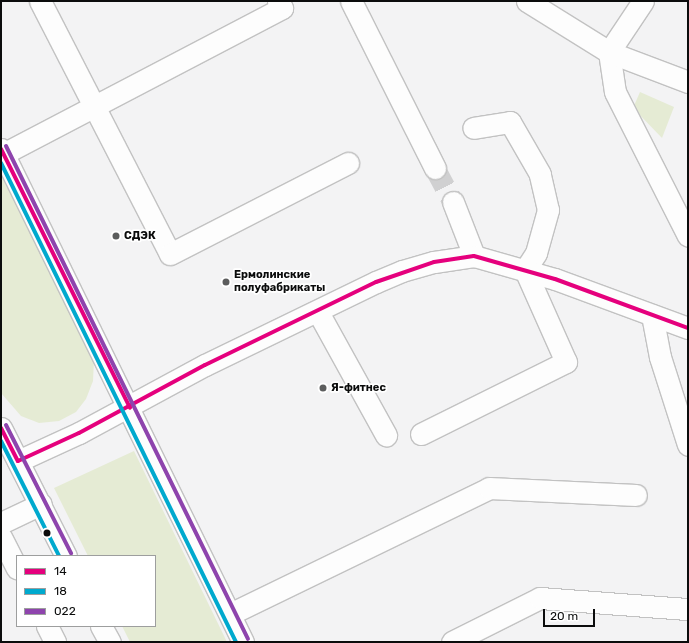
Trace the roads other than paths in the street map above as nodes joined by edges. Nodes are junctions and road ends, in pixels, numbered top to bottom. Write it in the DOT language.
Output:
graph roads {
  1 [pos="40,1"];
  2 [pos="278,1"];
  3 [pos="351,1"];
  4 [pos="527,1"];
  5 [pos="643,1"];
  6 [pos="609,52"];
  7 [pos="688,82"];
  8 [pos="94,108"];
  9 [pos="472,128"];
  10 [pos="2,152"];
  11 [pos="348,163"];
  12 [pos="435,168"];
  13 [pos="453,202"];
  14 [pos="688,236"];
  15 [pos="474,256"];
  16 [pos="525,270"];
  17 [pos="318,312"];
  18 [pos="652,315"];
  19 [pos="688,328"];
  20 [pos="130,408"];
  21 [pos="1,428"];
  22 [pos="421,434"];
  23 [pos="386,435"];
  24 [pos="688,445"];
  25 [pos="18,461"];
  26 [pos="636,495"];
  27 [pos="41,504"];
  28 [pos="1,523"];
  29 [pos="1,537"];
  30 [pos="66,555"];
  31 [pos="16,566"];
  32 [pos="688,609"];
  33 [pos="230,614"];
  34 [pos="48,627"];
  35 [pos="102,627"];
  36 [pos="55,642"];
  37 [pos="110,642"];
  38 [pos="243,642"];
  39 [pos="452,642"];
  1 -- 8 [label="street"];
  2 -- 8 [label="street"];
  3 -- 12 [label="street"];
  4 -- 6 [label="street"];
  5 -- 6 [label="street"];
  6 -- 7 [label="street"];
  6 -- 14 [label="street"];
  8 -- 10 [label="street"];
  8 -- 11 [label="street"];
  9 -- 16 [label="street"];
  10 -- 20 [label="street"];
  13 -- 15 [label="street"];
  15 -- 16 [label="street"];
  15 -- 17 [label="street"];
  16 -- 18 [label="street"];
  16 -- 22 [label="street"];
  17 -- 20 [label="street"];
  17 -- 23 [label="street"];
  18 -- 19 [label="street"];
  18 -- 24 [label="street"];
  20 -- 25 [label="street"];
  20 -- 33 [label="street"];
  21 -- 25 [label="street"];
  25 -- 27 [label="street"];
  26 -- 33 [label="street"];
  27 -- 28 [label="street"];
  27 -- 30 [label="street"];
  29 -- 31 [label="street"];
  32 -- 39 [label="street"];
  33 -- 38 [label="street"];
  34 -- 36 [label="street"];
  35 -- 37 [label="street"];
}
